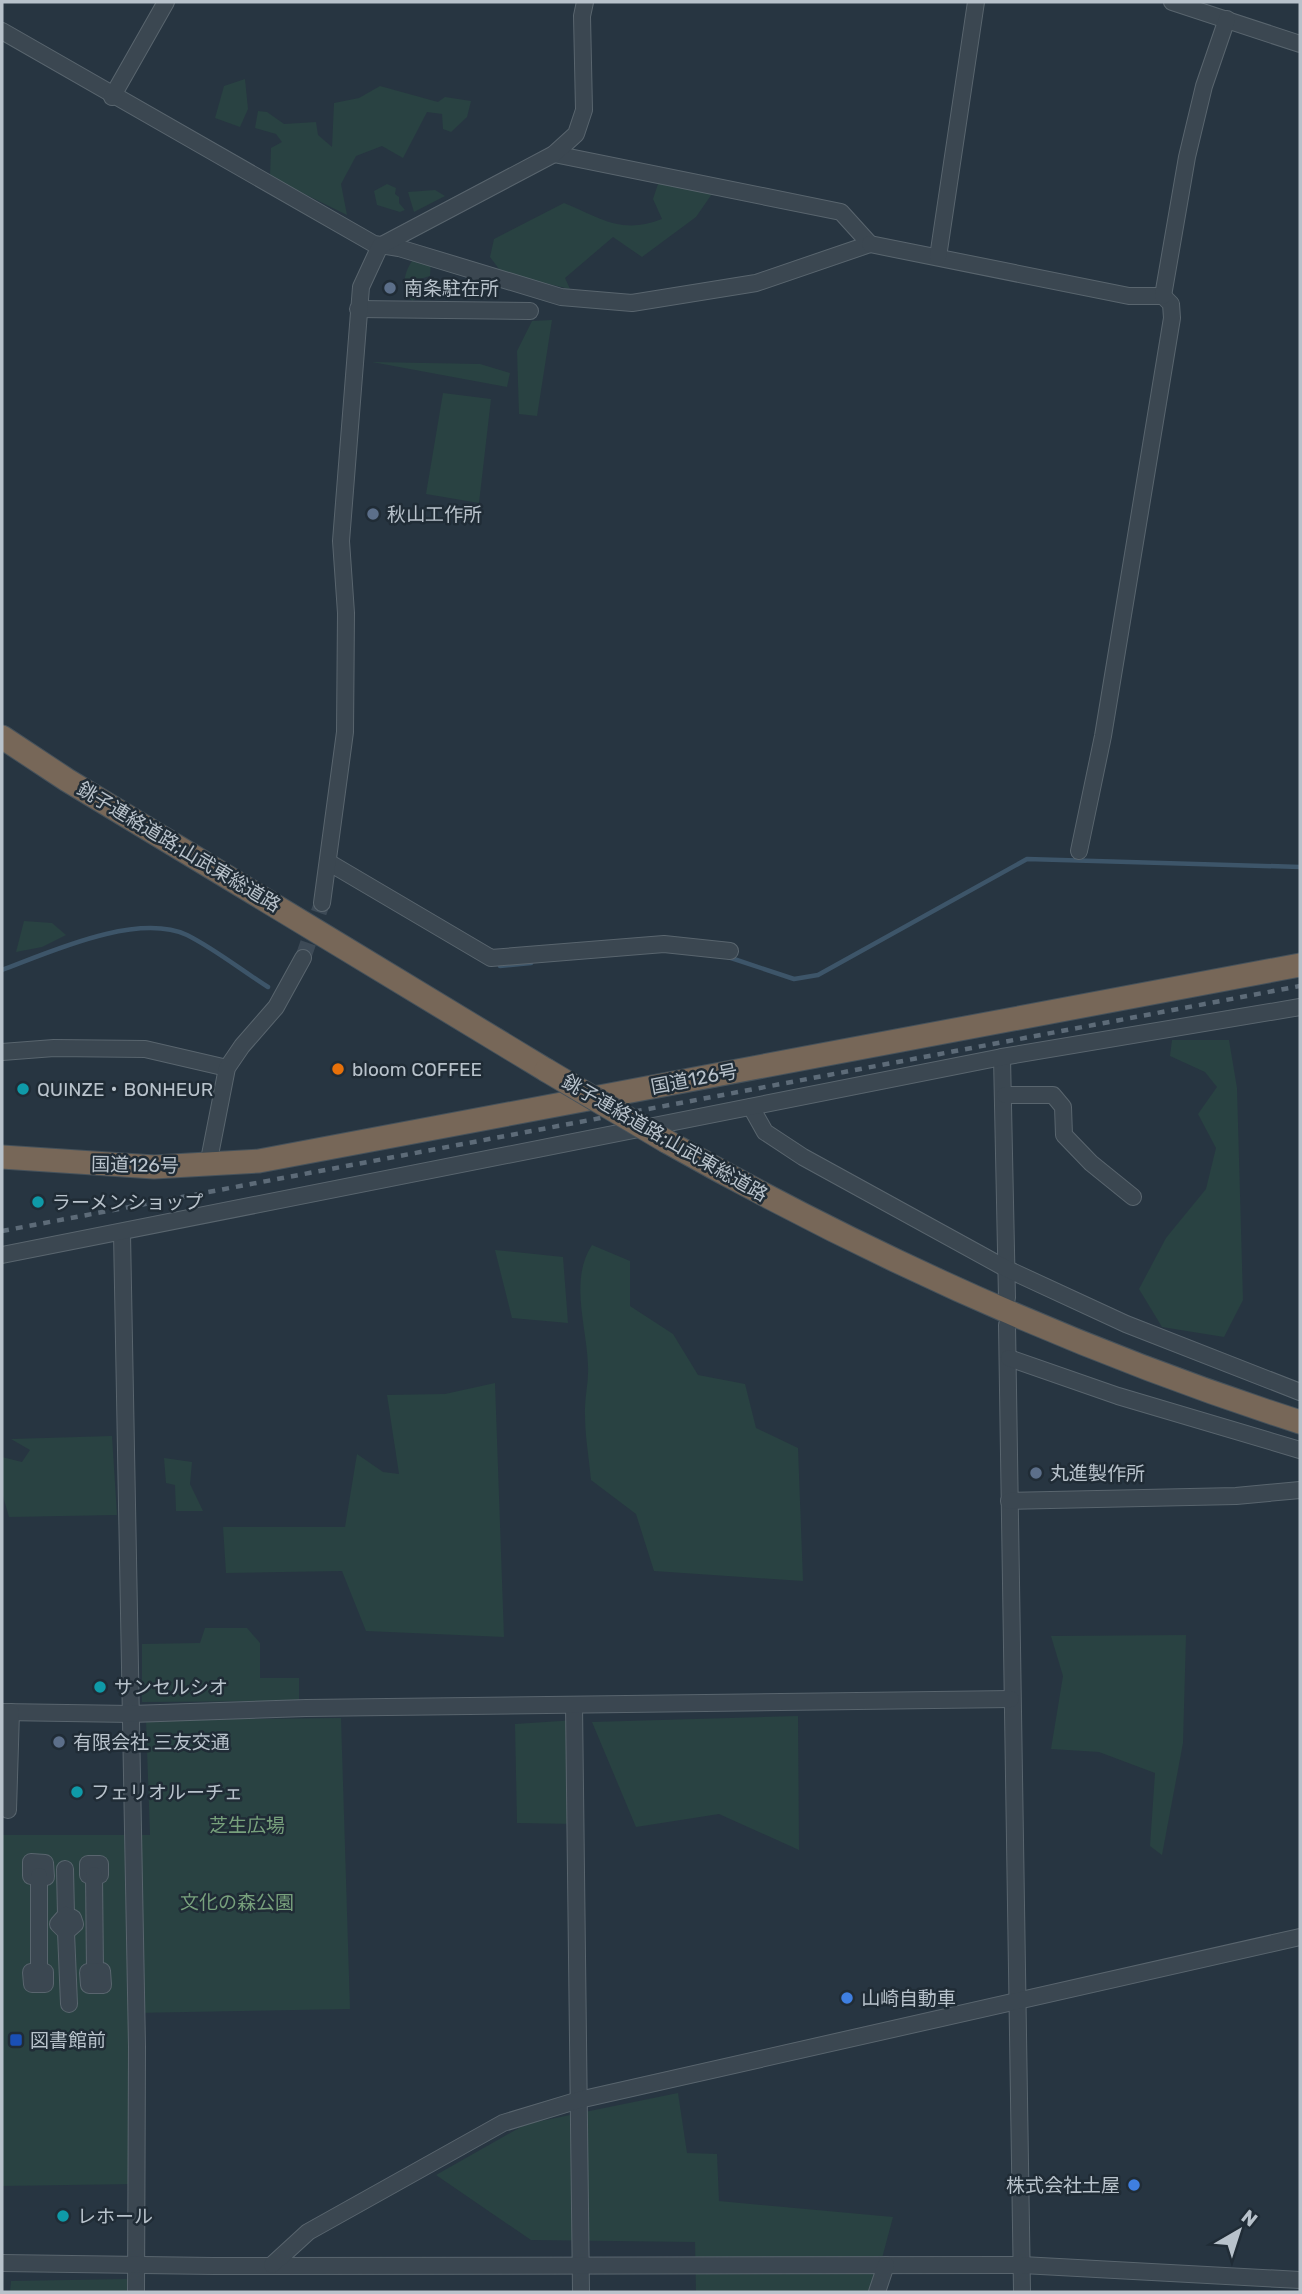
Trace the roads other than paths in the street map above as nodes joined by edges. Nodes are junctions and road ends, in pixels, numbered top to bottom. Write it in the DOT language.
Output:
graph roads {
  1 [pos="166,2"];
  2 [pos="585,2"];
  3 [pos="976,2"];
  4 [pos="1172,2"];
  5 [pos="1196,6"];
  6 [pos="1227,19"];
  7 [pos="2,31"];
  8 [pos="1300,44"];
  9 [pos="112,97"];
  10 [pos="554,154"];
  11 [pos="870,244"];
  12 [pos="380,246"];
  13 [pos="938,257"];
  14 [pos="1163,296"];
  15 [pos="358,309"];
  16 [pos="530,311"];
  17 [pos="2,737"];
  18 [pos="2,745"];
  19 [pos="67,780"];
  20 [pos="1079,851"];
  21 [pos="328,862"];
  22 [pos="321,903"];
  23 [pos="730,951"];
  24 [pos="303,958"];
  25 [pos="1300,965"];
  26 [pos="1300,1007"];
  27 [pos="2,1052"];
  28 [pos="1003,1058"];
  29 [pos="227,1068"];
  30 [pos="1004,1096"];
  31 [pos="751,1107"];
  32 [pos="2,1157"];
  33 [pos="208,1165"];
  34 [pos="1133,1197"];
  35 [pos="122,1233"];
  36 [pos="2,1255"];
  37 [pos="1005,1268"];
  38 [pos="1007,1298"];
  39 [pos="1007,1325"];
  40 [pos="1009,1358"];
  41 [pos="1300,1392"];
  42 [pos="1300,1422"];
  43 [pos="1300,1450"];
  44 [pos="1300,1490"];
  45 [pos="1009,1501"];
  46 [pos="1011,1699"];
  47 [pos="574,1705"];
  48 [pos="6,1712"];
  49 [pos="131,1714"];
  50 [pos="8,1810"];
  51 [pos="65,1869"];
  52 [pos="98,1923"];
  53 [pos="36,1924"];
  54 [pos="66,1924"];
  55 [pos="1300,1937"];
  56 [pos="68,1978"];
  57 [pos="1017,2002"];
  58 [pos="69,2004"];
  59 [pos="579,2101"];
  60 [pos="2,2263"];
  61 [pos="136,2264"];
  62 [pos="580,2264"];
  63 [pos="272,2265"];
  64 [pos="886,2265"];
  65 [pos="1022,2265"];
  66 [pos="1300,2280"];
  67 [pos="136,2292"];
  68 [pos="581,2292"];
  69 [pos="877,2292"];
  70 [pos="1023,2292"];
  1 -- 9 [label="street"];
  2 -- 10 [label="street"];
  3 -- 13 [label="street"];
  4 -- 5 [label="street"];
  5 -- 6 [label="street"];
  6 -- 8 [label="street"];
  6 -- 14 [label="street"];
  7 -- 9 [label="street"];
  9 -- 12 [label="street"];
  10 -- 11 [label="street"];
  10 -- 12 [label="street"];
  11 -- 12 [label="street"];
  11 -- 13 [label="street"];
  12 -- 15 [label="street"];
  13 -- 14 [label="street"];
  14 -- 20 [label="street"];
  15 -- 16 [label="street"];
  15 -- 21 [label="street"];
  17 -- 19 [label="highway"];
  18 -- 19 [label="highway"];
  19 -- 42 [label="highway, 銚子連絡道路;山武東総道路, bridge"];
  21 -- 22 [label="street"];
  21 -- 23 [label="street"];
  24 -- 29 [label="street"];
  25 -- 33 [label="highway, 国道126号"];
  26 -- 28 [label="street"];
  27 -- 29 [label="street"];
  28 -- 30 [label="street"];
  28 -- 31 [label="street"];
  29 -- 33 [label="street"];
  30 -- 34 [label="street"];
  30 -- 37 [label="street"];
  31 -- 35 [label="street"];
  31 -- 37 [label="street"];
  32 -- 33 [label="highway, 国道126号"];
  35 -- 36 [label="street"];
  35 -- 49 [label="street"];
  37 -- 38 [label="street"];
  37 -- 41 [label="street"];
  39 -- 40 [label="street"];
  40 -- 43 [label="street"];
  40 -- 45 [label="street"];
  44 -- 45 [label="street"];
  45 -- 46 [label="street"];
  46 -- 47 [label="street"];
  46 -- 57 [label="street"];
  47 -- 49 [label="street"];
  47 -- 59 [label="street"];
  48 -- 49 [label="street"];
  48 -- 50 [label="street"];
  49 -- 61 [label="street"];
  51 -- 52 [label="street"];
  51 -- 53 [label="street"];
  51 -- 54 [label="street"];
  52 -- 54 [label="street"];
  52 -- 56 [label="street"];
  53 -- 54 [label="street"];
  53 -- 56 [label="street"];
  54 -- 56 [label="street"];
  55 -- 57 [label="street"];
  56 -- 58 [label="street"];
  57 -- 59 [label="street"];
  57 -- 65 [label="street"];
  59 -- 62 [label="street"];
  59 -- 63 [label="street"];
  60 -- 61 [label="street"];
  61 -- 63 [label="street"];
  61 -- 67 [label="street"];
  62 -- 63 [label="street"];
  62 -- 64 [label="street"];
  62 -- 68 [label="street"];
  64 -- 65 [label="street"];
  64 -- 69 [label="street"];
  65 -- 66 [label="street"];
  65 -- 70 [label="street"];
}
